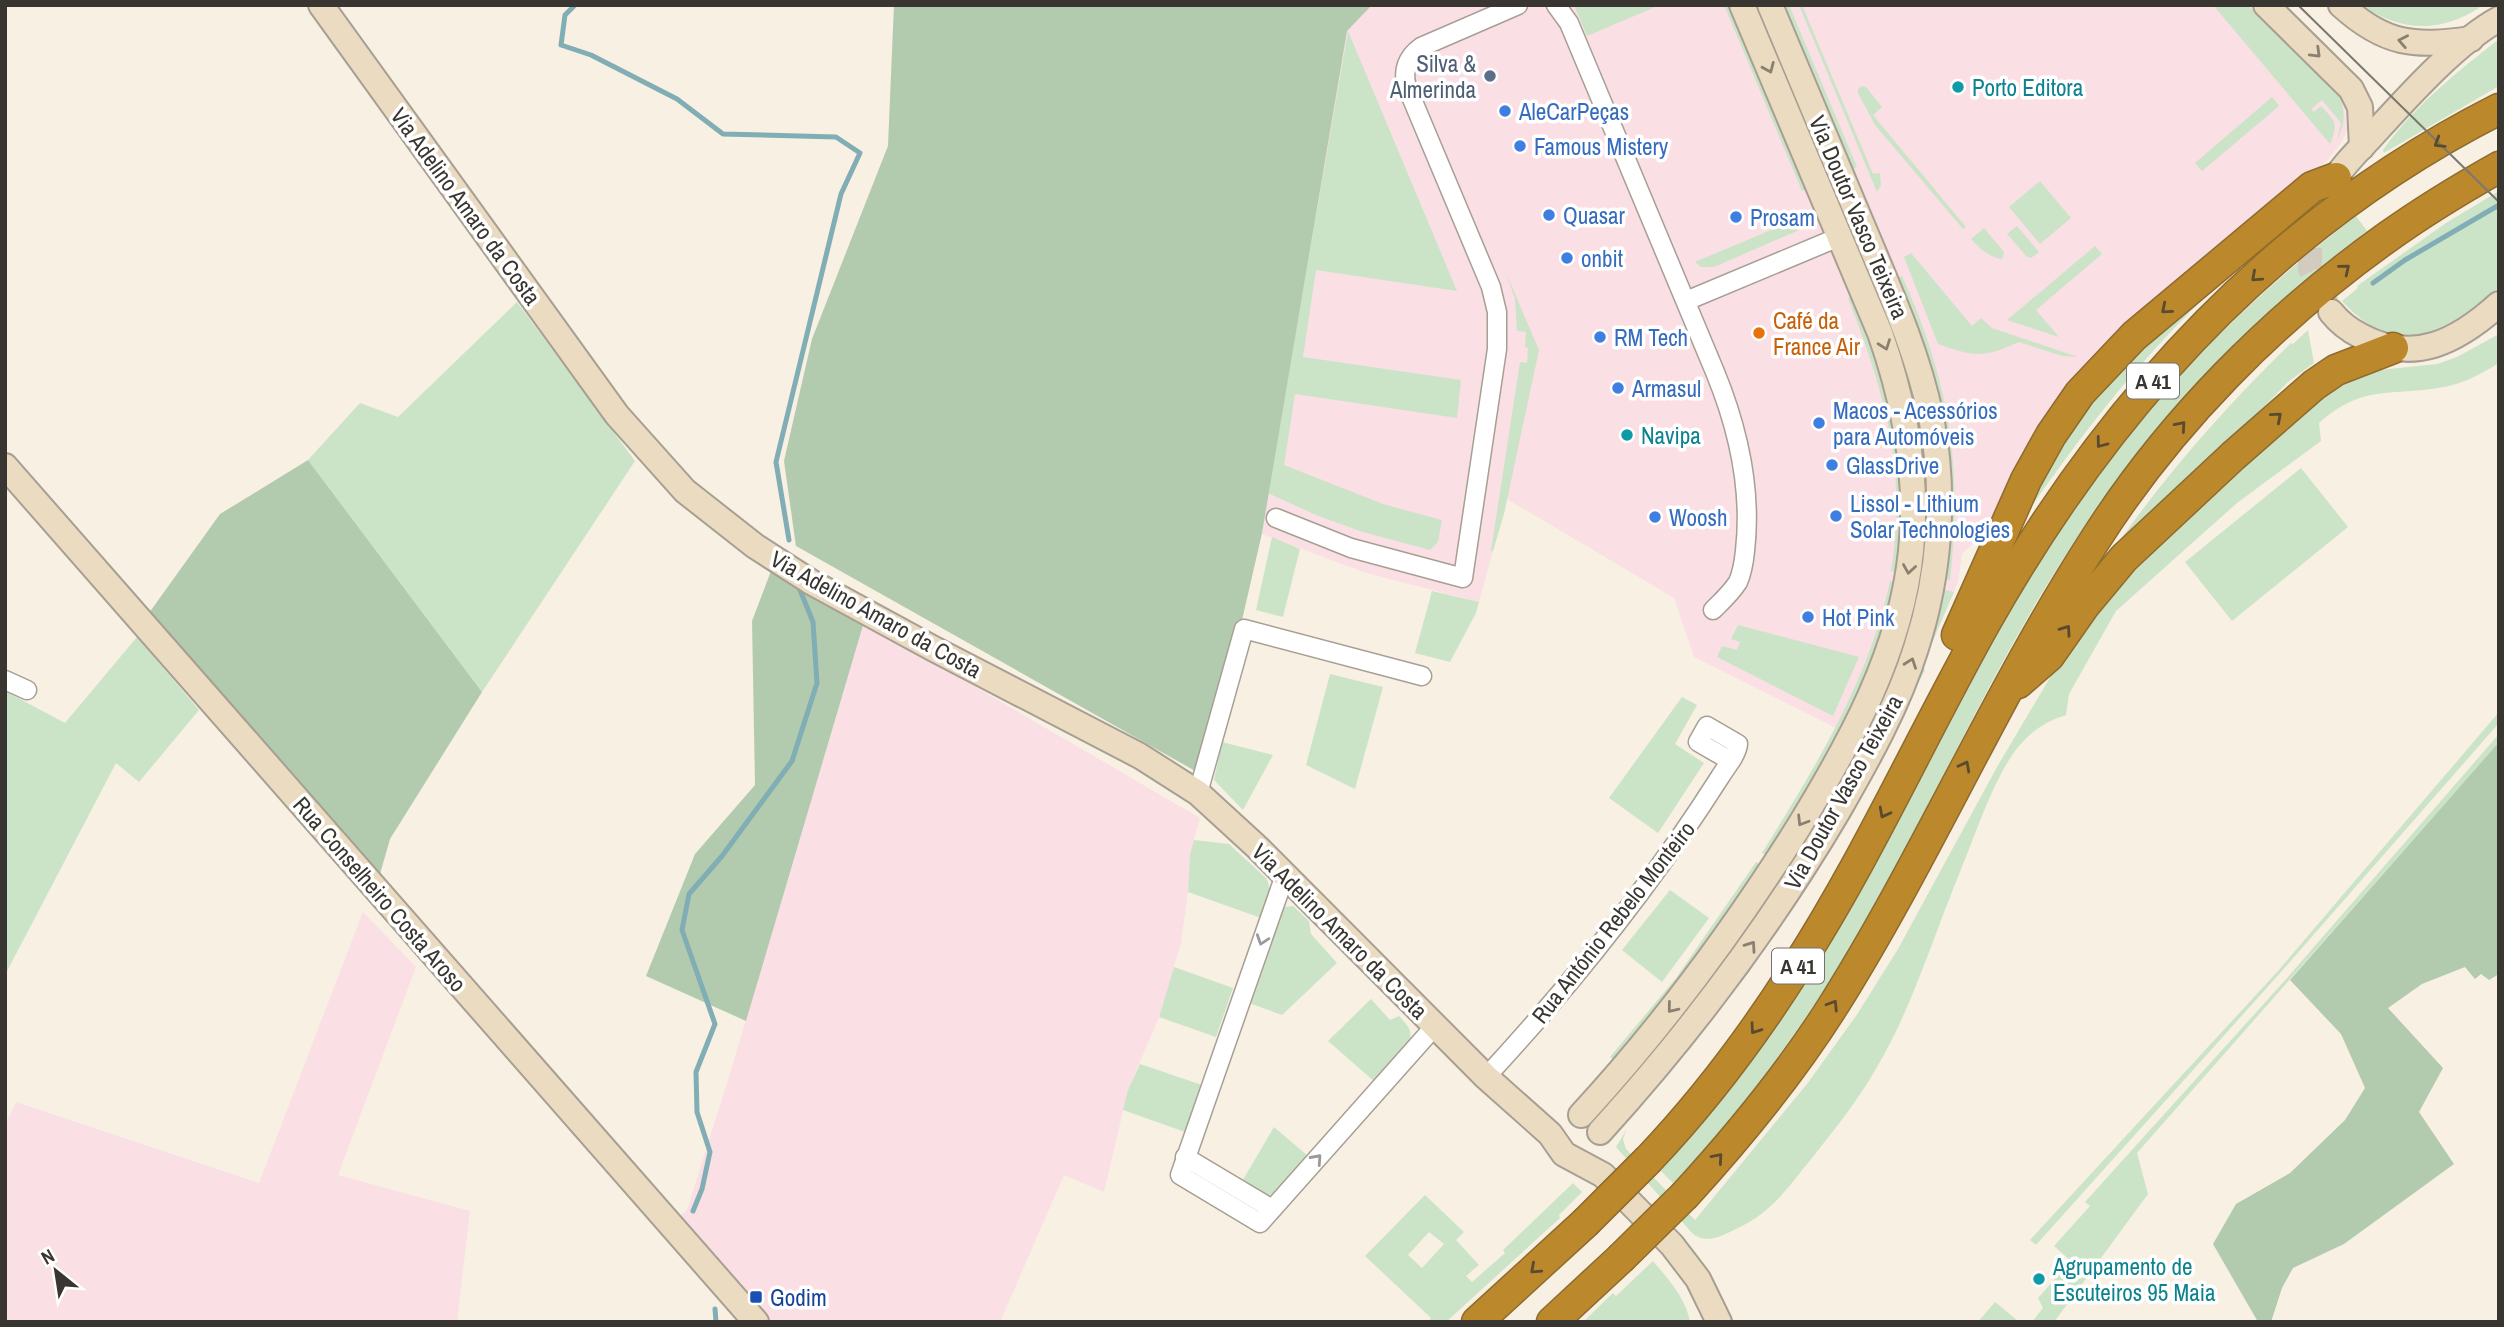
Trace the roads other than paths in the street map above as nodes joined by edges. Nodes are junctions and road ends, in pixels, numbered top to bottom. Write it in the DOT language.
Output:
graph roads {
  1 [pos="321,5"];
  2 [pos="1518,5"];
  3 [pos="1556,5"];
  4 [pos="1742,5"];
  5 [pos="1770,5"];
  6 [pos="2266,5"];
  7 [pos="2342,5"];
  8 [pos="2499,19"];
  9 [pos="2471,39"];
  10 [pos="2499,109"];
  11 [pos="2362,147"];
  12 [pos="2499,167"];
  13 [pos="2334,181"];
  14 [pos="1863,227"];
  15 [pos="1839,237"];
  16 [pos="1686,302"];
  17 [pos="2495,310"];
  18 [pos="2332,312"];
  19 [pos="2393,348"];
  20 [pos="5,466"];
  21 [pos="1276,518"];
  22 [pos="1713,610"];
  23 [pos="1422,677"];
  24 [pos="5,680"];
  25 [pos="27,690"];
  26 [pos="2002,697"];
  27 [pos="1916,752"];
  28 [pos="1731,761"];
  29 [pos="1198,793"];
  30 [pos="1284,875"];
  31 [pos="1435,1026"];
  32 [pos="1486,1077"];
  33 [pos="1532,1117"];
  34 [pos="1574,1117"];
  35 [pos="1600,1138"];
  36 [pos="1557,1141"];
  37 [pos="1577,1159"];
  38 [pos="1602,1175"];
  39 [pos="1708,1297"];
  40 [pos="756,1322"];
  41 [pos="1476,1322"];
  42 [pos="1552,1322"];
  43 [pos="1705,1322"];
  44 [pos="1719,1322"];
  45 [pos="1729,1322"];
  1 -- 29 [label="main road, Via Adelino Amaro da Costa"];
  2 -- 21 [label="street"];
  3 -- 16 [label="street"];
  4 -- 15 [label="main road, Via Doutor Vasco Teixeira, one-way"];
  5 -- 14 [label="main road, Via Doutor Vasco Teixeira"];
  6 -- 11 [label="main road, one-way"];
  9 -- 7 [label="main road, one-way"];
  8 -- 9 [label="main road"];
  9 -- 11 [label="main road"];
  10 -- 27 [label="highway, A 41, one-way"];
  11 -- 13 [label="main road"];
  26 -- 12 [label="highway, A 41, one-way"];
  13 -- 27 [label="highway, one-way"];
  14 -- 15 [label="main road"];
  35 -- 14 [label="main road, Via Doutor Vasco Teixeira, one-way"];
  15 -- 16 [label="street"];
  15 -- 34 [label="main road, Via Doutor Vasco Teixeira, one-way"];
  16 -- 22 [label="street"];
  17 -- 19 [label="main road"];
  18 -- 19 [label="main road"];
  26 -- 19 [label="highway, one-way"];
  20 -- 40 [label="main road, Rua Conselheiro Costa Aroso"];
  23 -- 29 [label="street"];
  24 -- 25 [label="street"];
  42 -- 26 [label="highway, A 41, one-way, bridge"];
  27 -- 41 [label="highway, A 41, one-way, bridge"];
  28 -- 32 [label="street, Rua António Rebelo Monteiro"];
  29 -- 30 [label="main road, Via Adelino Amaro da Costa"];
  30 -- 31 [label="main road, Via Adelino Amaro da Costa"];
  30 -- 31 [label="street, one-way"];
  31 -- 32 [label="main road, Via Adelino Amaro da Costa"];
  32 -- 33 [label="main road, Via Adelino Amaro da Costa"];
  33 -- 34 [label="main road"];
  33 -- 36 [label="main road, Via Adelino Amaro da Costa"];
  34 -- 35 [label="main road"];
  34 -- 36 [label="main road"];
  35 -- 37 [label="main road"];
  35 -- 38 [label="main road"];
  36 -- 37 [label="main road, Via Adelino Amaro da Costa"];
  37 -- 38 [label="main road, Via Adelino Amaro da Costa"];
  38 -- 39 [label="main road, Via Adelino Amaro da Costa"];
  39 -- 43 [label="main road"];
  39 -- 44 [label="main road, Via Adelino Amaro da Costa"];
  39 -- 45 [label="main road, Via Adelino Amaro da Costa"];
}
